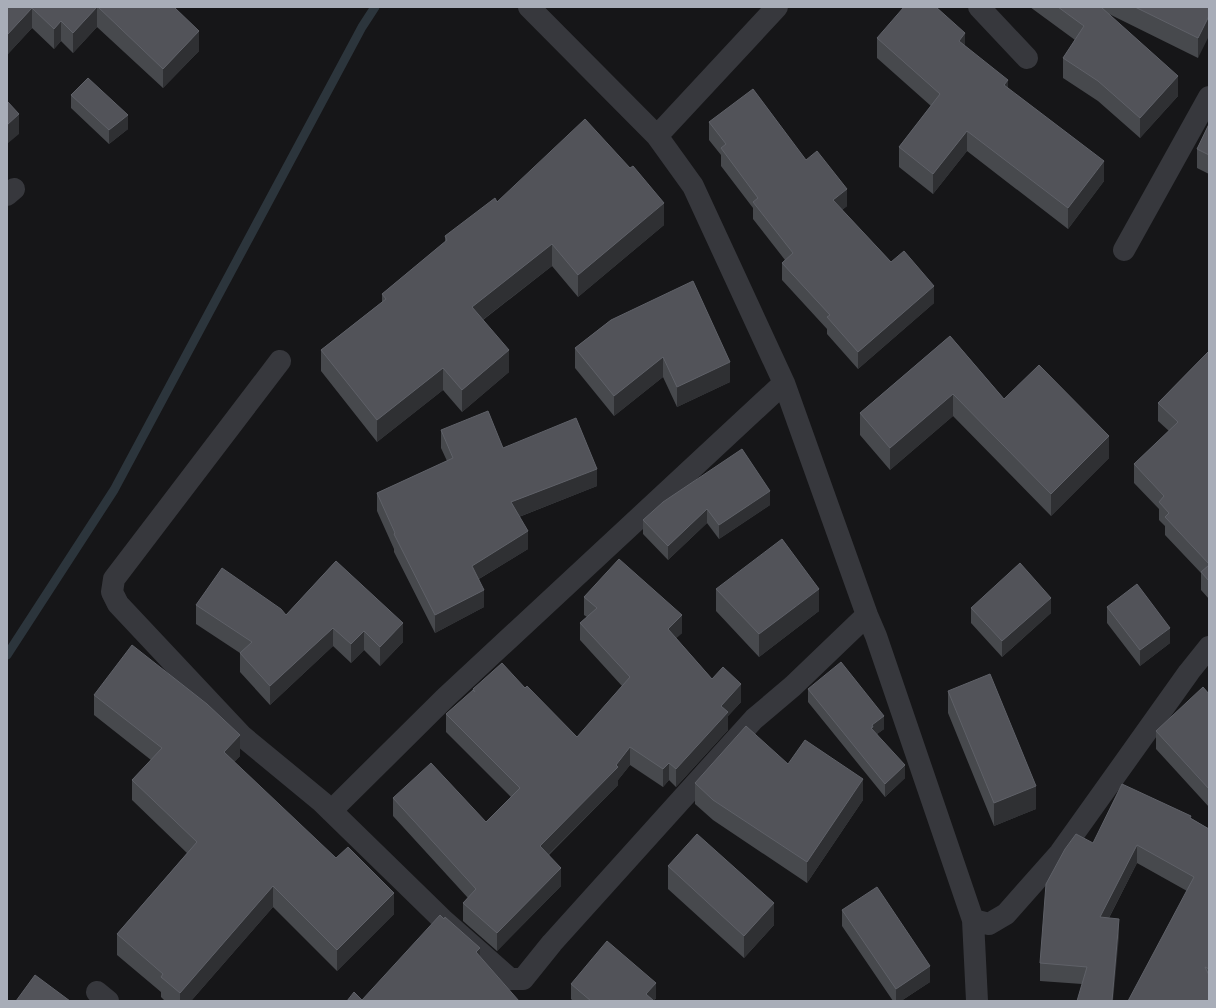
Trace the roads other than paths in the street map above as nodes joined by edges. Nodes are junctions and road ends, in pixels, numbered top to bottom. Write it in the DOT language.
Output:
graph roads {
  1 [pos="529,7"];
  2 [pos="777,7"];
  3 [pos="979,7"];
  4 [pos="1027,58"];
  5 [pos="1209,97"];
  6 [pos="657,136"];
  7 [pos="1124,250"];
  8 [pos="280,361"];
  9 [pos="784,383"];
  10 [pos="867,615"];
  11 [pos="1209,647"];
  12 [pos="331,811"];
  13 [pos="973,920"];
  14 [pos="977,1001"];
  1 -- 6 [label="street"];
  2 -- 6 [label="street"];
  3 -- 4 [label="street"];
  5 -- 7 [label="street"];
  6 -- 9 [label="street"];
  8 -- 12 [label="street"];
  9 -- 10 [label="street"];
  9 -- 12 [label="street"];
  10 -- 12 [label="street"];
  10 -- 13 [label="street"];
  11 -- 13 [label="street"];
  13 -- 14 [label="street"];
}
